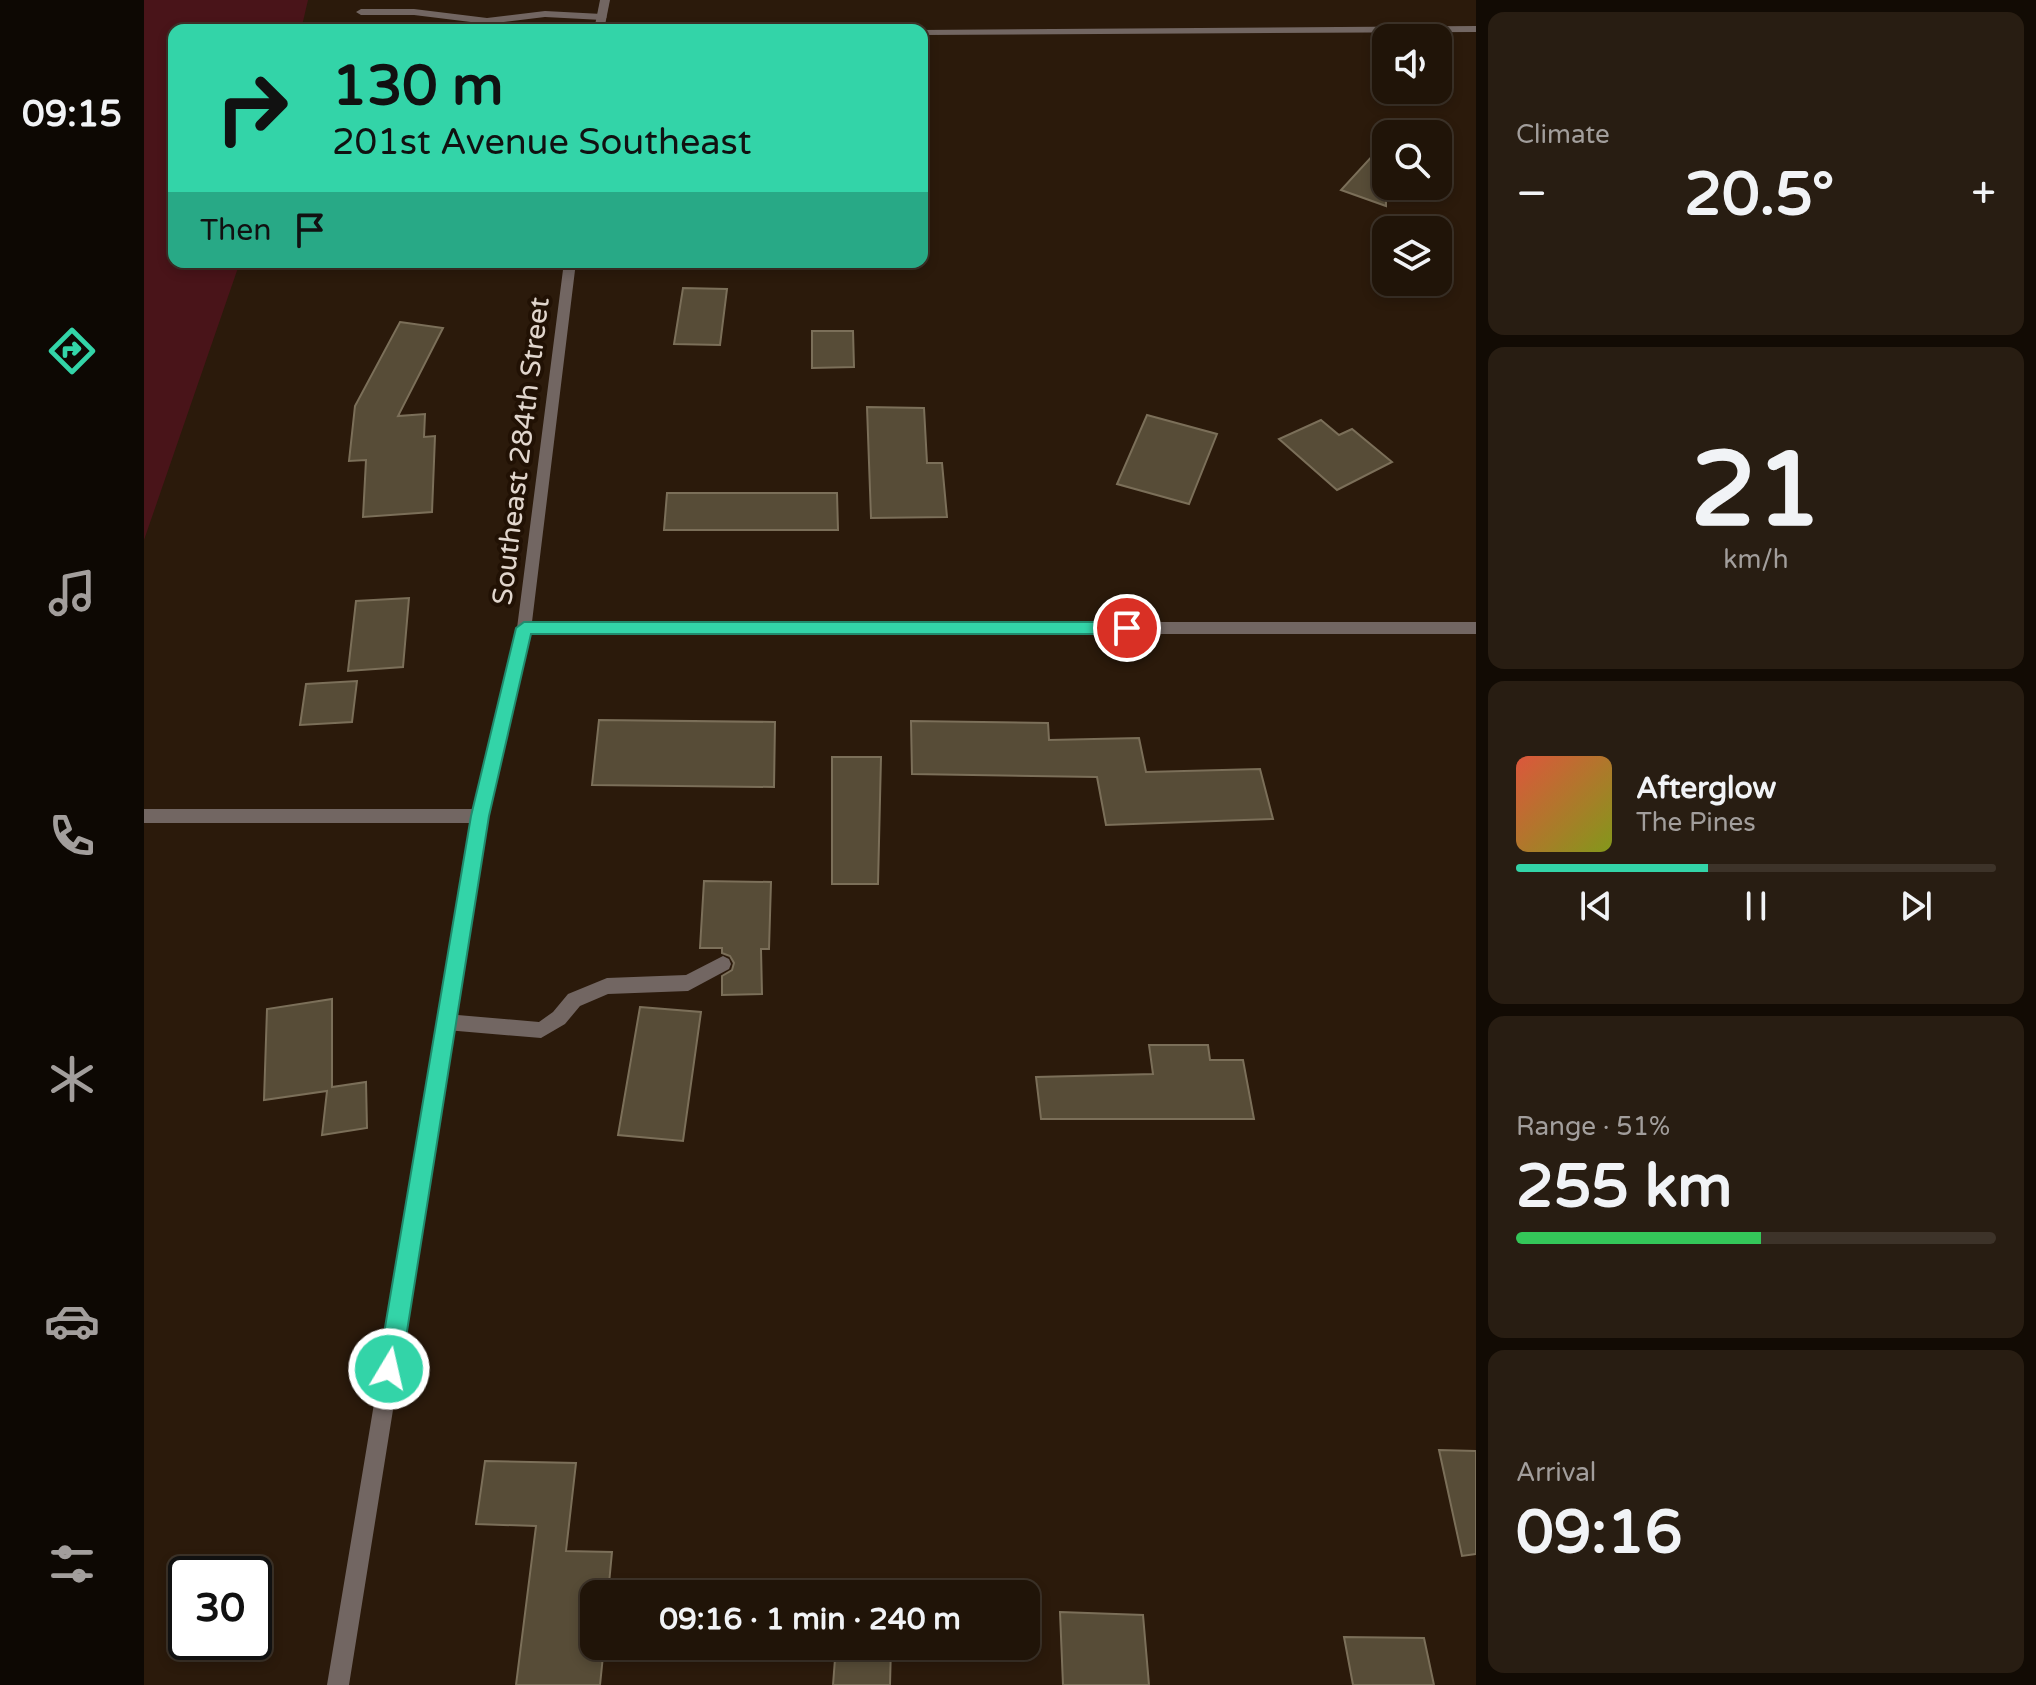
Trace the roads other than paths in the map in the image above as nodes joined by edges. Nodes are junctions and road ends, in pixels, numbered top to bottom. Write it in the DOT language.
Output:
graph roads {
  1 [pos="605,0"];
  2 [pos="361,12"];
  3 [pos="602,17"];
  4 [pos="600,24"];
  5 [pos="1476,29"];
  6 [pos="928,32"];
  7 [pos="569,268"];
  8 [pos="524,628"];
  9 [pos="1476,628"];
  10 [pos="144,816"];
  11 [pos="480,816"];
  12 [pos="723,964"];
  13 [pos="446,1022"];
  14 [pos="338,1685"];
  1 -- 3 [label="street"];
  2 -- 3 [label="street"];
  3 -- 4 [label="street"];
  5 -- 6 [label="street"];
  7 -- 8 [label="street, Southeast 284th Street"];
  8 -- 9 [label="street"];
  8 -- 11 [label="street, Southeast 284th Street"];
  10 -- 11 [label="street"];
  11 -- 13 [label="street, Southeast 284th Street"];
  12 -- 13 [label="street"];
  13 -- 14 [label="street, Southeast 284th Street"];
}
